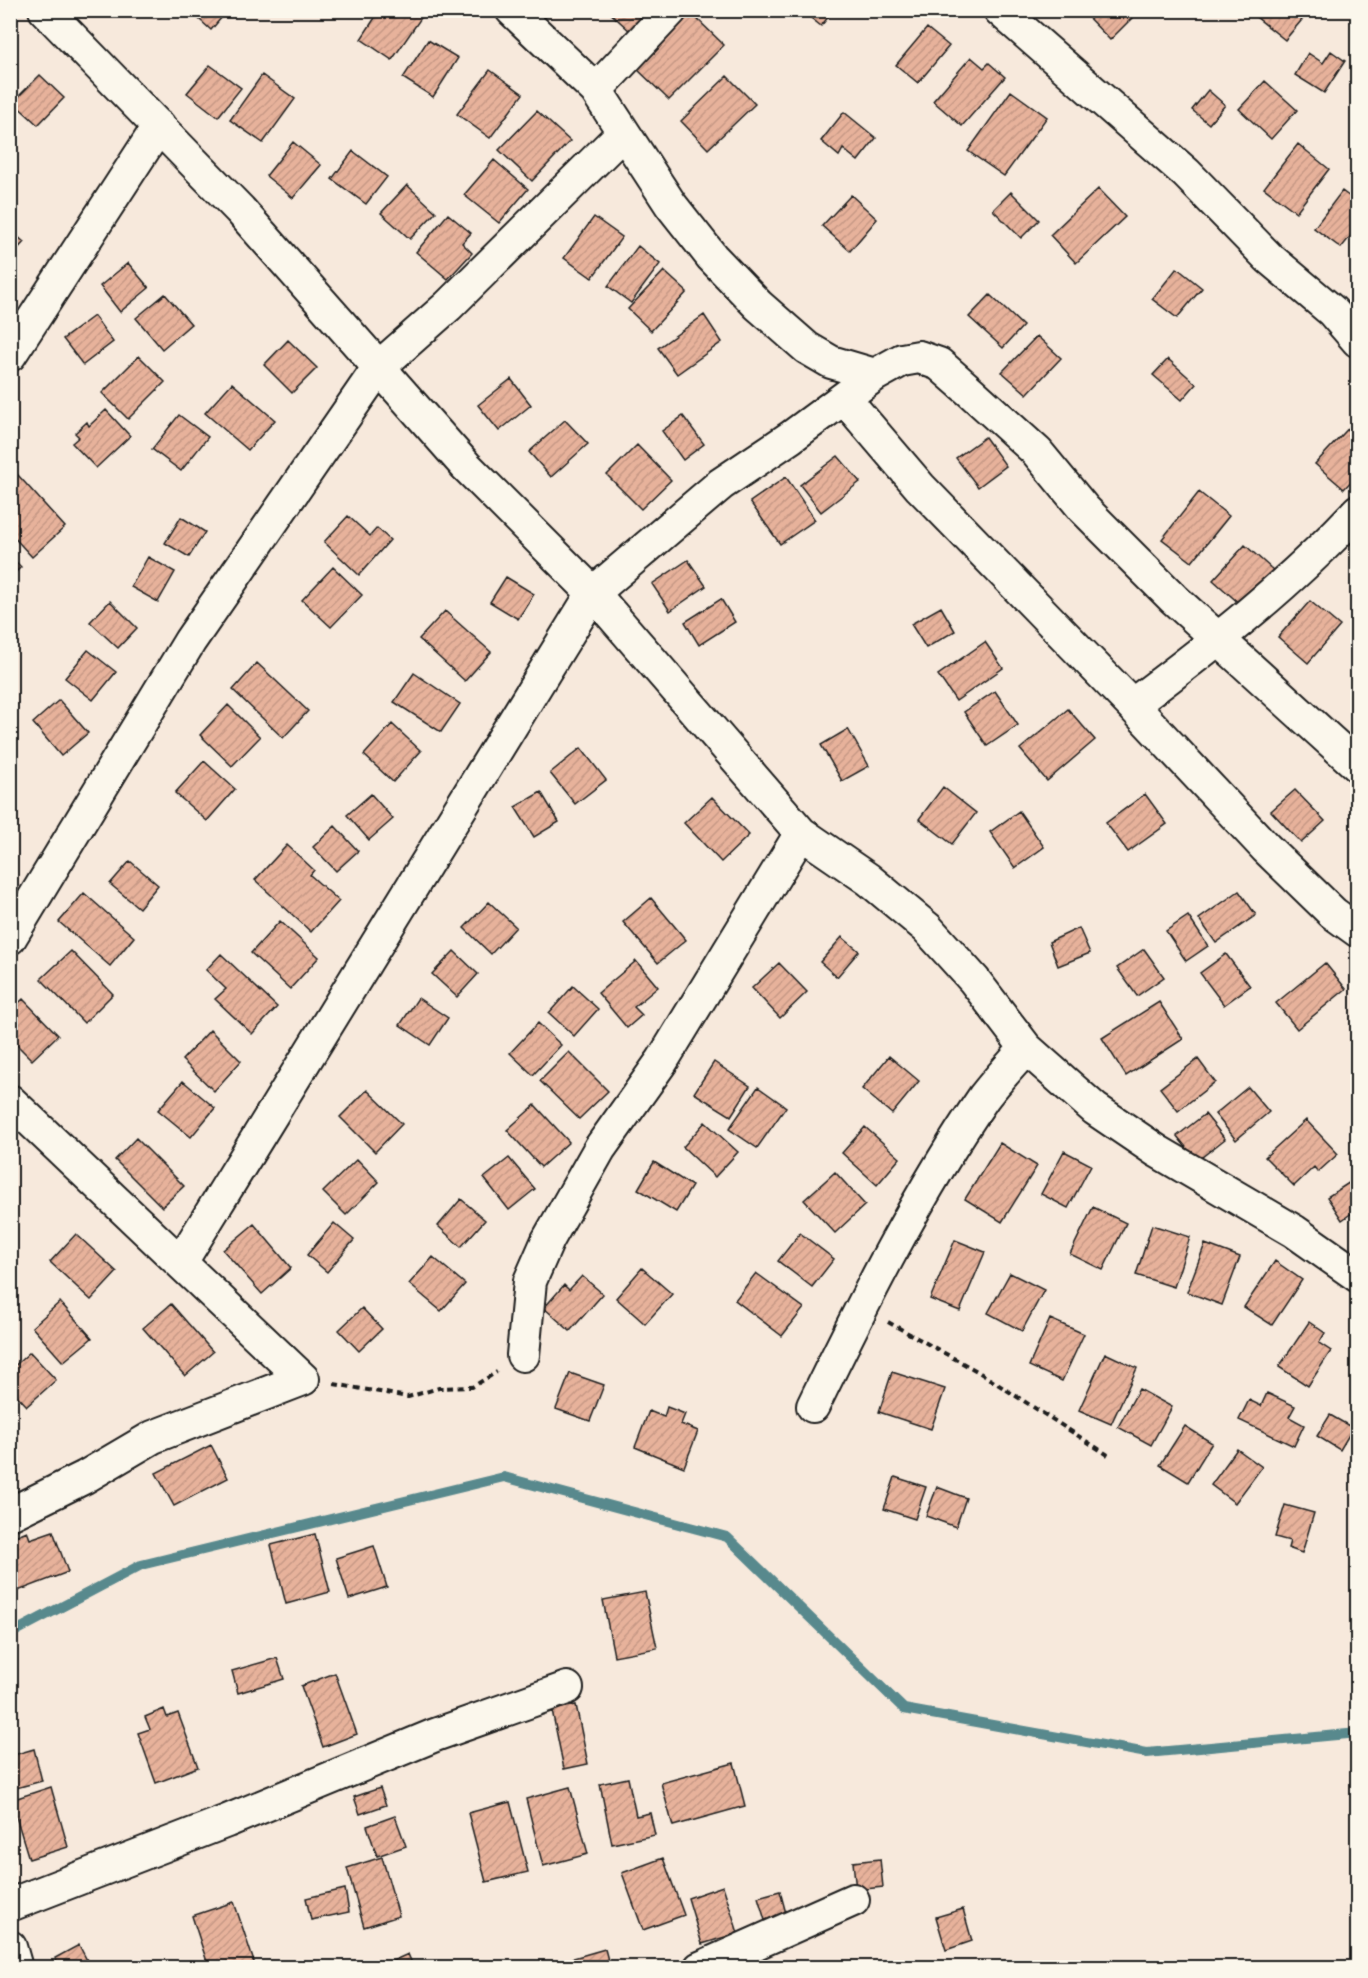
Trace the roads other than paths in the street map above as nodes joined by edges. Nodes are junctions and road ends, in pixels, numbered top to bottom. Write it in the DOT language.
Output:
graph roads {
  1 [pos="45,10"];
  2 [pos="512,10"];
  3 [pos="671,10"];
  4 [pos="1000,10"];
  5 [pos="596,90"];
  6 [pos="159,126"];
  7 [pos="623,133"];
  8 [pos="1358,341"];
  9 [pos="10,355"];
  10 [pos="379,367"];
  11 [pos="875,375"];
  12 [pos="845,399"];
  13 [pos="1358,511"];
  14 [pos="593,593"];
  15 [pos="1220,640"];
  16 [pos="1132,705"];
  17 [pos="1358,766"];
  18 [pos="801,833"];
  19 [pos="1358,931"];
  20 [pos="10,938"];
  21 [pos="1026,1048"];
  22 [pos="10,1101"];
  23 [pos="181,1262"];
  24 [pos="1358,1276"];
  25 [pos="523,1355"];
  26 [pos="813,1406"];
  27 [pos="10,1514"];
  28 [pos="567,1688"];
  29 [pos="853,1900"];
  30 [pos="10,1905"];
  31 [pos="10,1947"];
  32 [pos="16,1968"];
  33 [pos="700,1968"];
  1 -- 6 [label="street"];
  2 -- 5 [label="street"];
  3 -- 5 [label="street"];
  4 -- 8 [label="street"];
  5 -- 7 [label="street"];
  6 -- 9 [label="street"];
  6 -- 10 [label="street"];
  7 -- 10 [label="street"];
  7 -- 11 [label="street"];
  10 -- 14 [label="street"];
  10 -- 20 [label="street"];
  11 -- 12 [label="street"];
  11 -- 15 [label="street"];
  12 -- 14 [label="street"];
  12 -- 16 [label="street"];
  13 -- 15 [label="street"];
  14 -- 18 [label="street"];
  14 -- 23 [label="street"];
  15 -- 16 [label="street"];
  15 -- 17 [label="street"];
  16 -- 19 [label="street"];
  18 -- 21 [label="street"];
  18 -- 25 [label="street"];
  21 -- 24 [label="street"];
  21 -- 26 [label="street"];
  22 -- 23 [label="street"];
  23 -- 27 [label="street"];
  28 -- 30 [label="street"];
  29 -- 33 [label="street"];
  31 -- 32 [label="street"];
}
